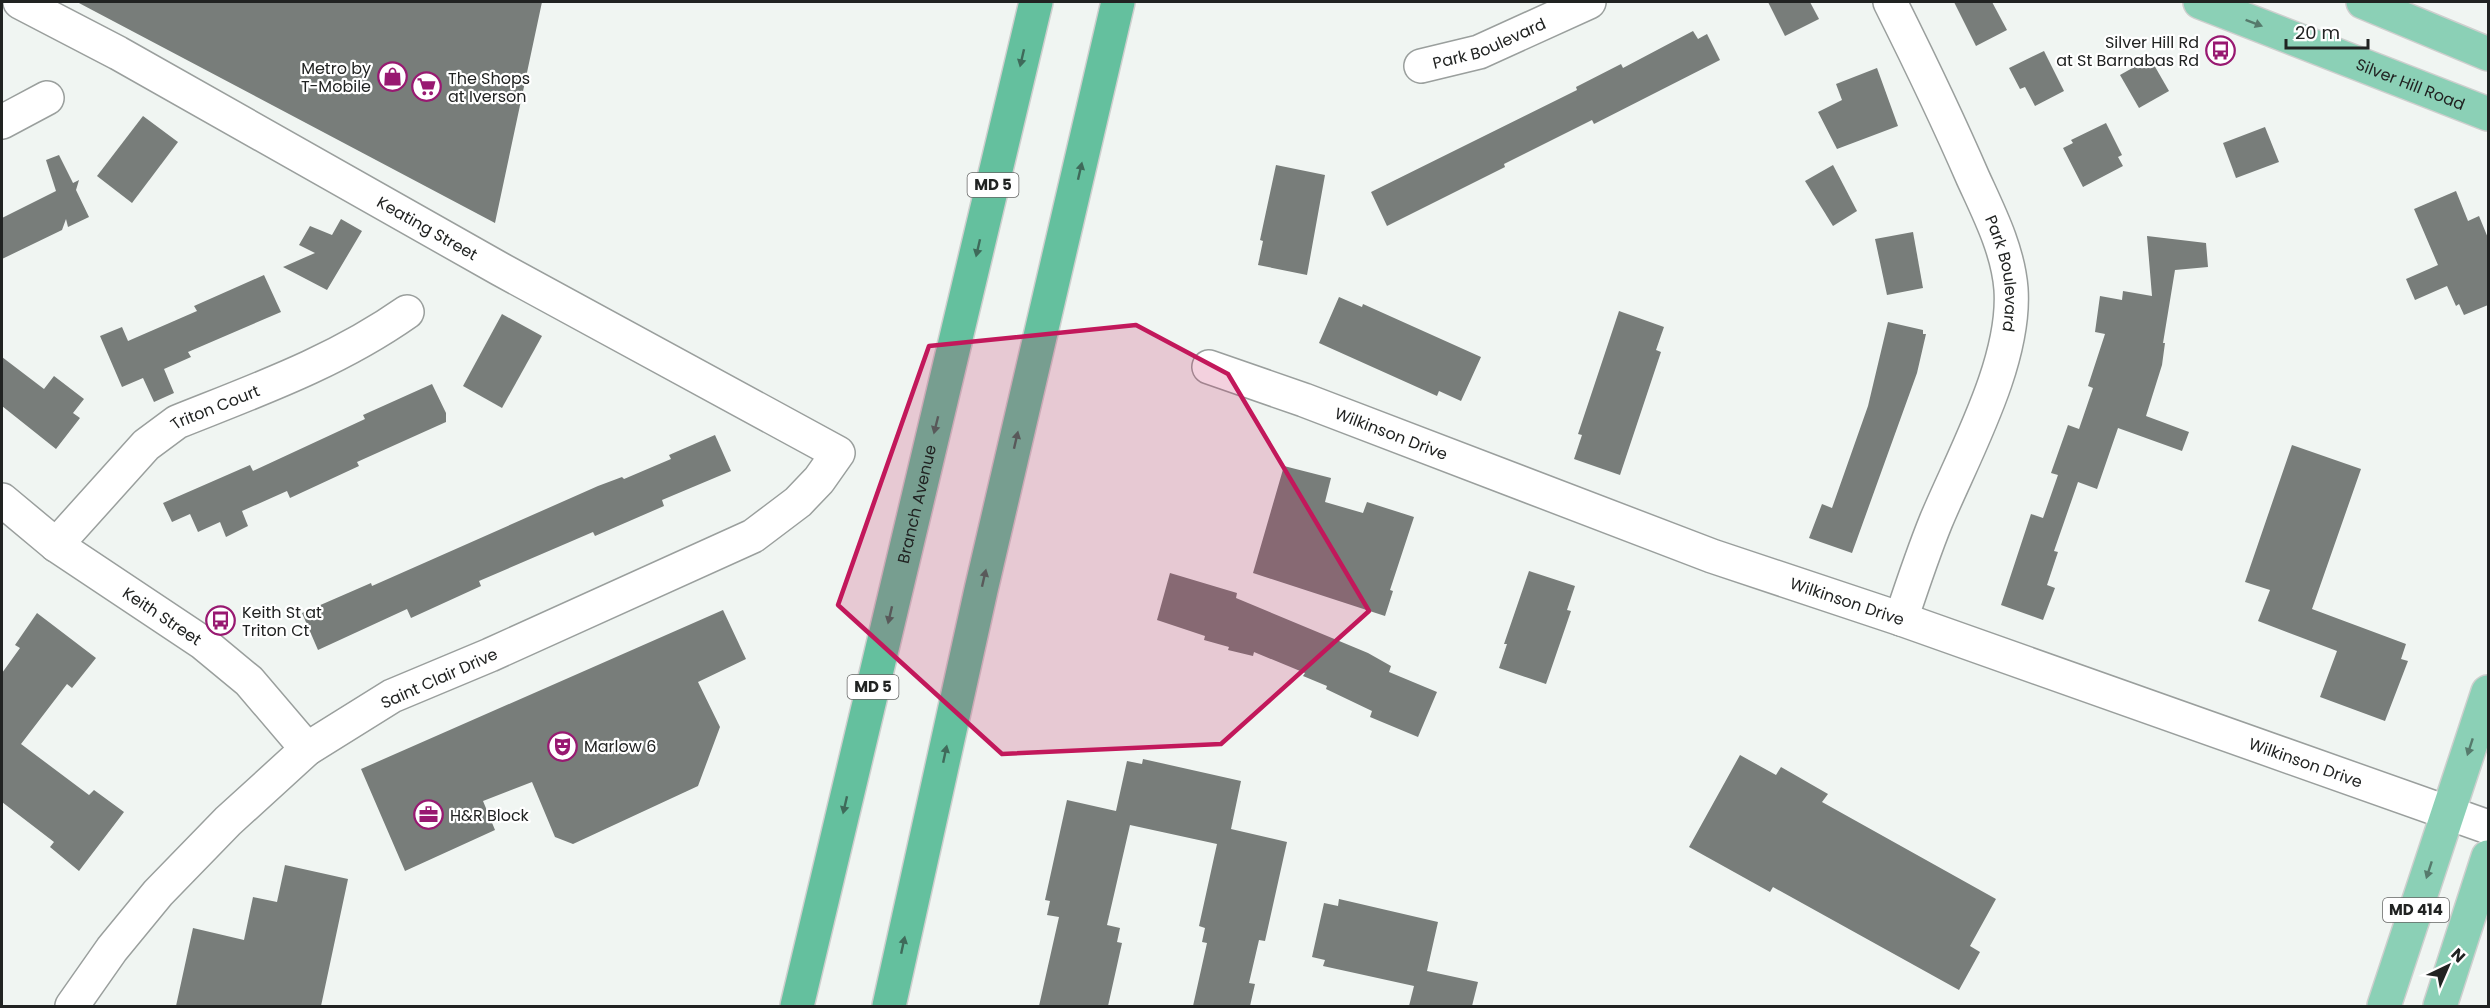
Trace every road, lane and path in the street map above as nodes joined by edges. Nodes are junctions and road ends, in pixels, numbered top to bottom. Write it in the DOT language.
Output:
graph roads {
  1 [pos="20,2"];
  2 [pos="1036,2"];
  3 [pos="1118,2"];
  4 [pos="1126,2"];
  5 [pos="1589,2"];
  6 [pos="1890,2"];
  7 [pos="2200,2"];
  8 [pos="2363,2"];
  9 [pos="2488,53"];
  10 [pos="1421,66"];
  11 [pos="1103,69"];
  12 [pos="2443,96"];
  13 [pos="47,98"];
  14 [pos="2488,114"];
  15 [pos="2,122"];
  16 [pos="2488,139"];
  17 [pos="406,312"];
  18 [pos="1209,367"];
  19 [pos="838,453"];
  20 [pos="2,500"];
  21 [pos="56,545"];
  22 [pos="1901,619"];
  23 [pos="2488,692"];
  24 [pos="307,749"];
  25 [pos="2448,814"];
  26 [pos="2488,827"];
  27 [pos="2488,857"];
  28 [pos="890,1005"];
  29 [pos="72,1006"];
  30 [pos="797,1006"];
  31 [pos="2384,1006"];
  32 [pos="2440,1006"];
  1 -- 19 [label="street, Keating Street"];
  2 -- 30 [label="highway, Branch Avenue / MD 5, one-way"];
  3 -- 11 [label="highway"];
  4 -- 11 [label="highway"];
  5 -- 10 [label="street, Park Boulevard"];
  6 -- 22 [label="street, Park Boulevard"];
  7 -- 12 [label="main road, Silver Hill Road, one-way"];
  8 -- 9 [label="main road"];
  28 -- 11 [label="highway, one-way"];
  12 -- 14 [label="main road, Silver Hill Road"];
  12 -- 16 [label="main road"];
  13 -- 15 [label="street"];
  17 -- 21 [label="street, Triton Court"];
  18 -- 22 [label="street, Wilkinson Drive"];
  19 -- 24 [label="street, Saint Clair Drive"];
  20 -- 21 [label="street, Keith Street"];
  21 -- 24 [label="street, Keith Street"];
  22 -- 25 [label="street, Wilkinson Drive"];
  23 -- 25 [label="main road, MD 414, one-way"];
  24 -- 29 [label="street, Saint Clair Drive"];
  25 -- 26 [label="street, Wilkinson Drive"];
  25 -- 31 [label="main road, MD 414, one-way"];
  27 -- 32 [label="main road, MD 414"];
}
